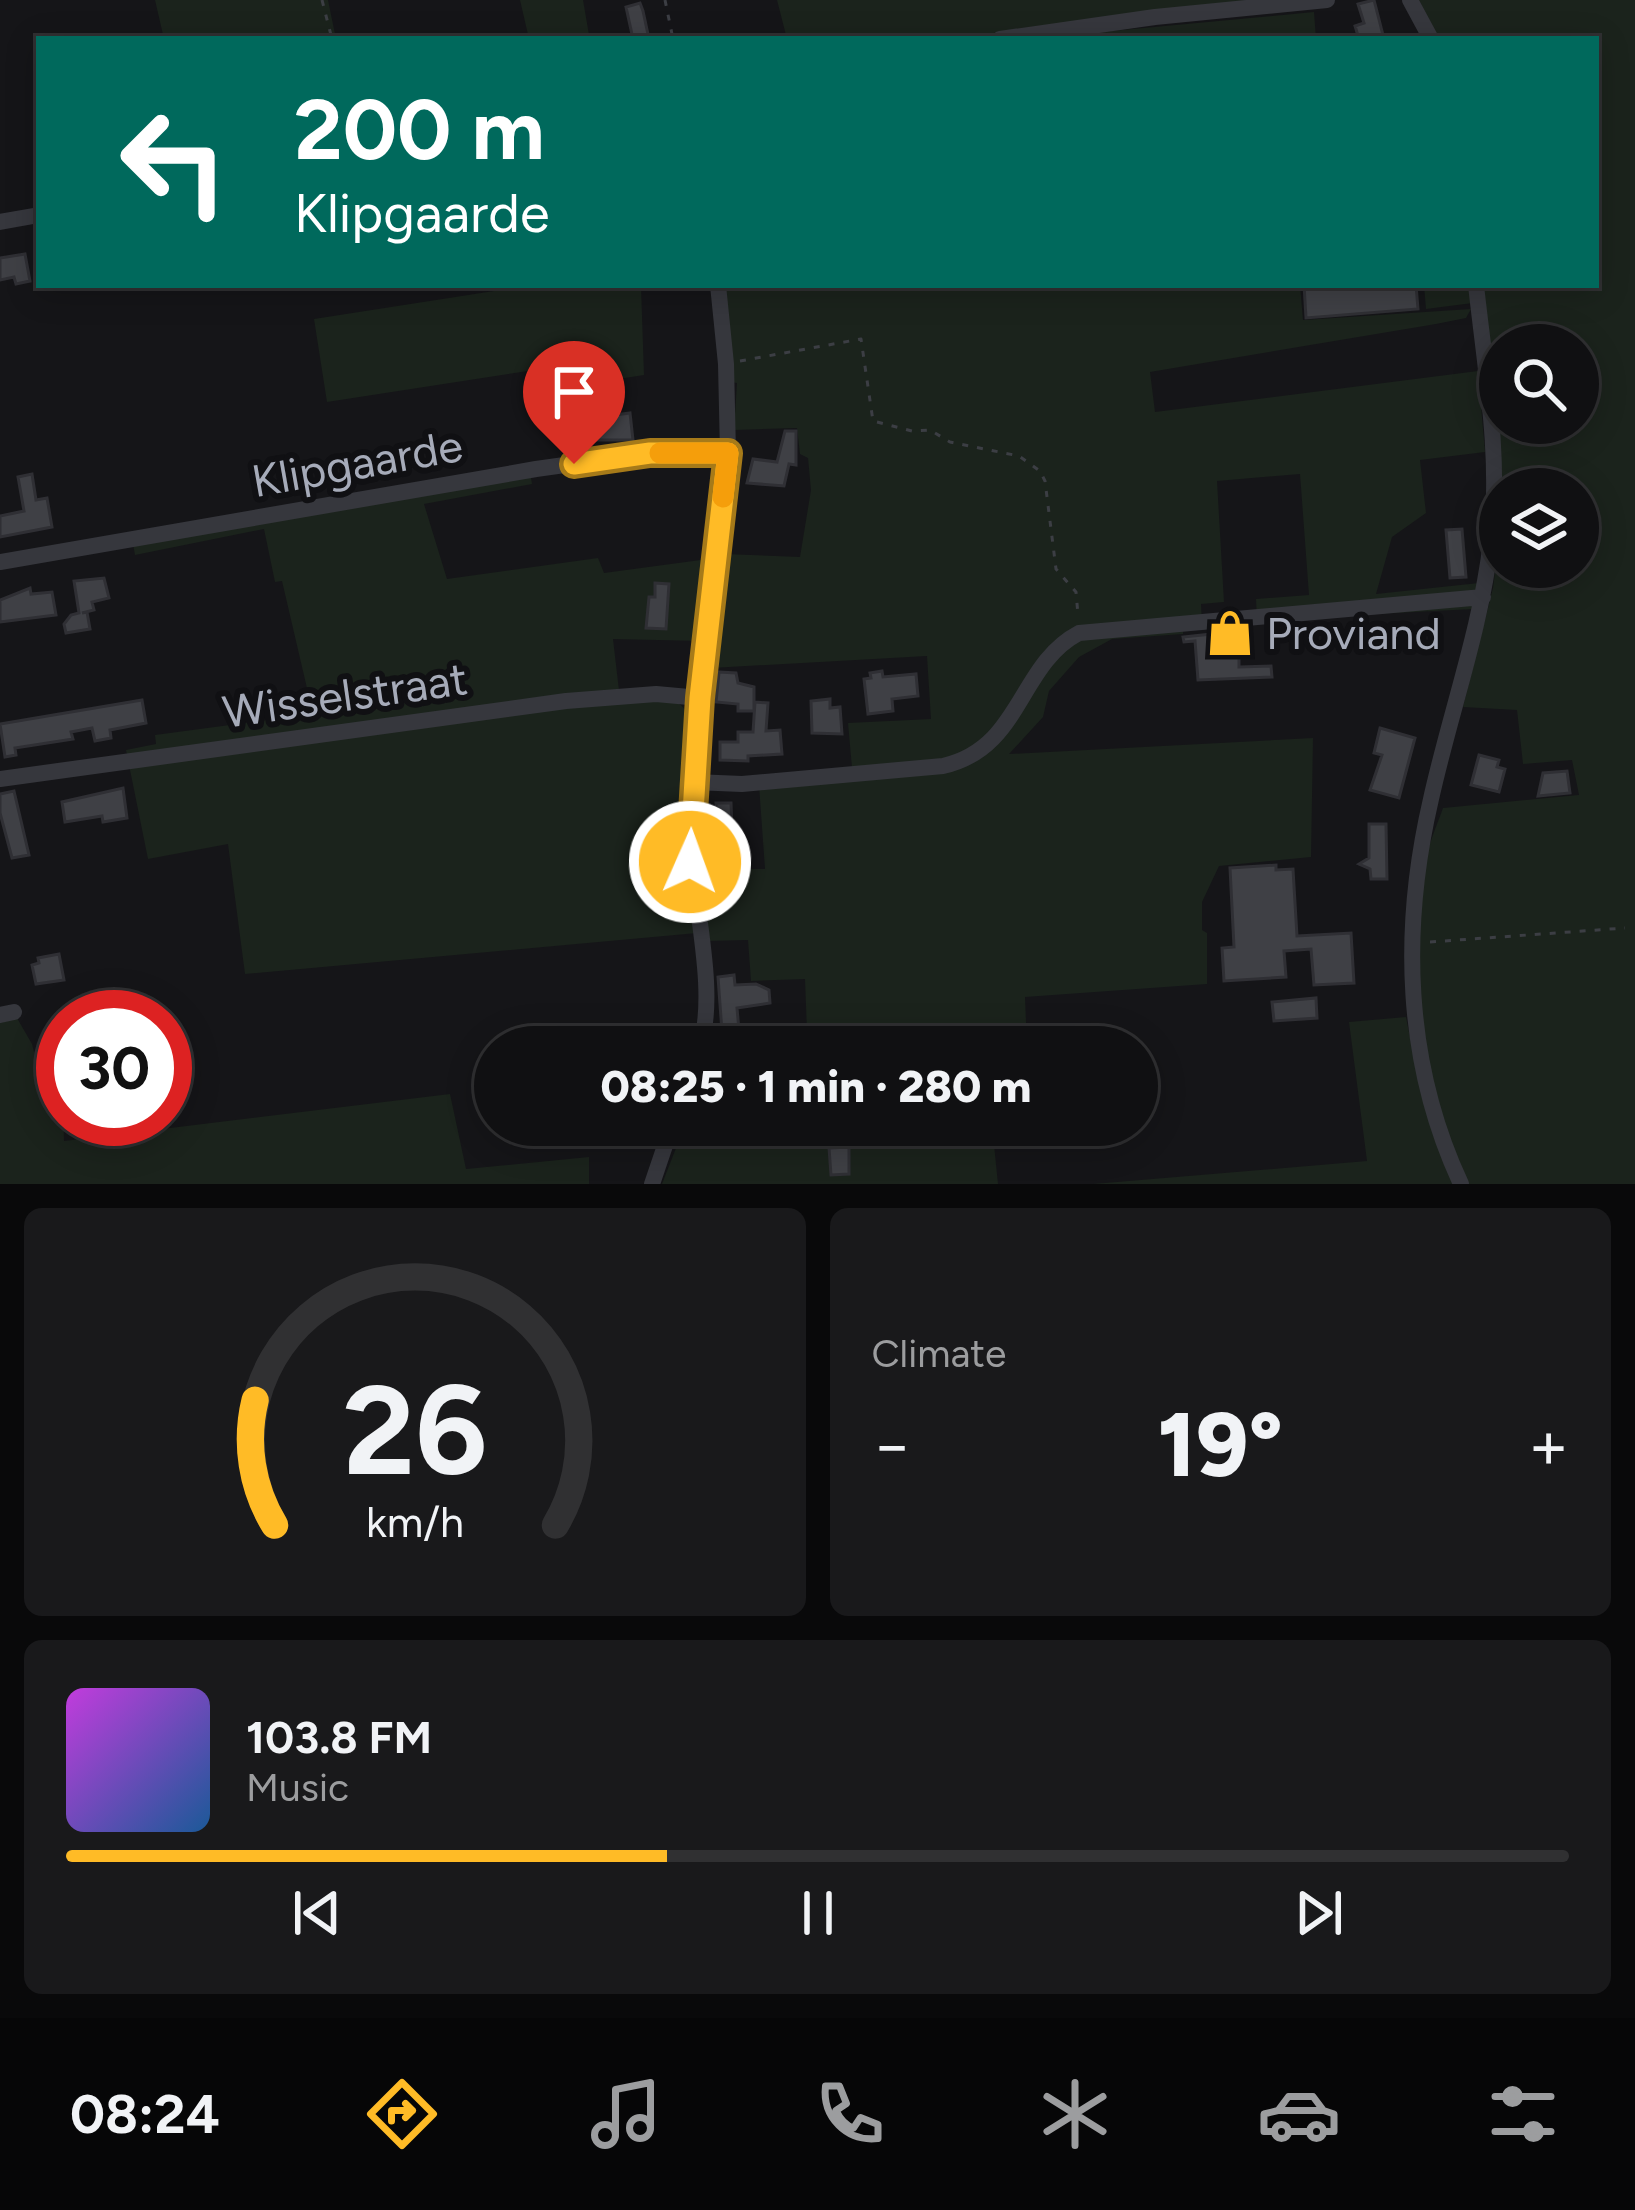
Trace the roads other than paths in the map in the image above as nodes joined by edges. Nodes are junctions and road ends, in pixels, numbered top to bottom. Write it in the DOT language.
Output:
graph roads {
  1 [pos="1327,0"];
  2 [pos="1410,0"];
  3 [pos="1021,36"];
  4 [pos="1429,36"];
  5 [pos="36,215"];
  6 [pos="0,222"];
  7 [pos="718,288"];
  8 [pos="1476,288"];
  9 [pos="728,453"];
  10 [pos="0,562"];
  11 [pos="1483,597"];
  12 [pos="700,698"];
  13 [pos="0,779"];
  14 [pos="694,782"];
  15 [pos="702,1026"];
  16 [pos="665,1146"];
  17 [pos="652,1184"];
  18 [pos="1461,1184"];
  1 -- 3 [label="street"];
  2 -- 4 [label="street"];
  5 -- 6 [label="street"];
  7 -- 9 [label="street"];
  8 -- 11 [label="street"];
  9 -- 10 [label="street, Klipgaarde"];
  9 -- 12 [label="street"];
  11 -- 14 [label="street"];
  11 -- 18 [label="street"];
  12 -- 13 [label="street, Wisselstraat"];
  12 -- 14 [label="street"];
  14 -- 15 [label="street"];
  16 -- 17 [label="street"];
}
